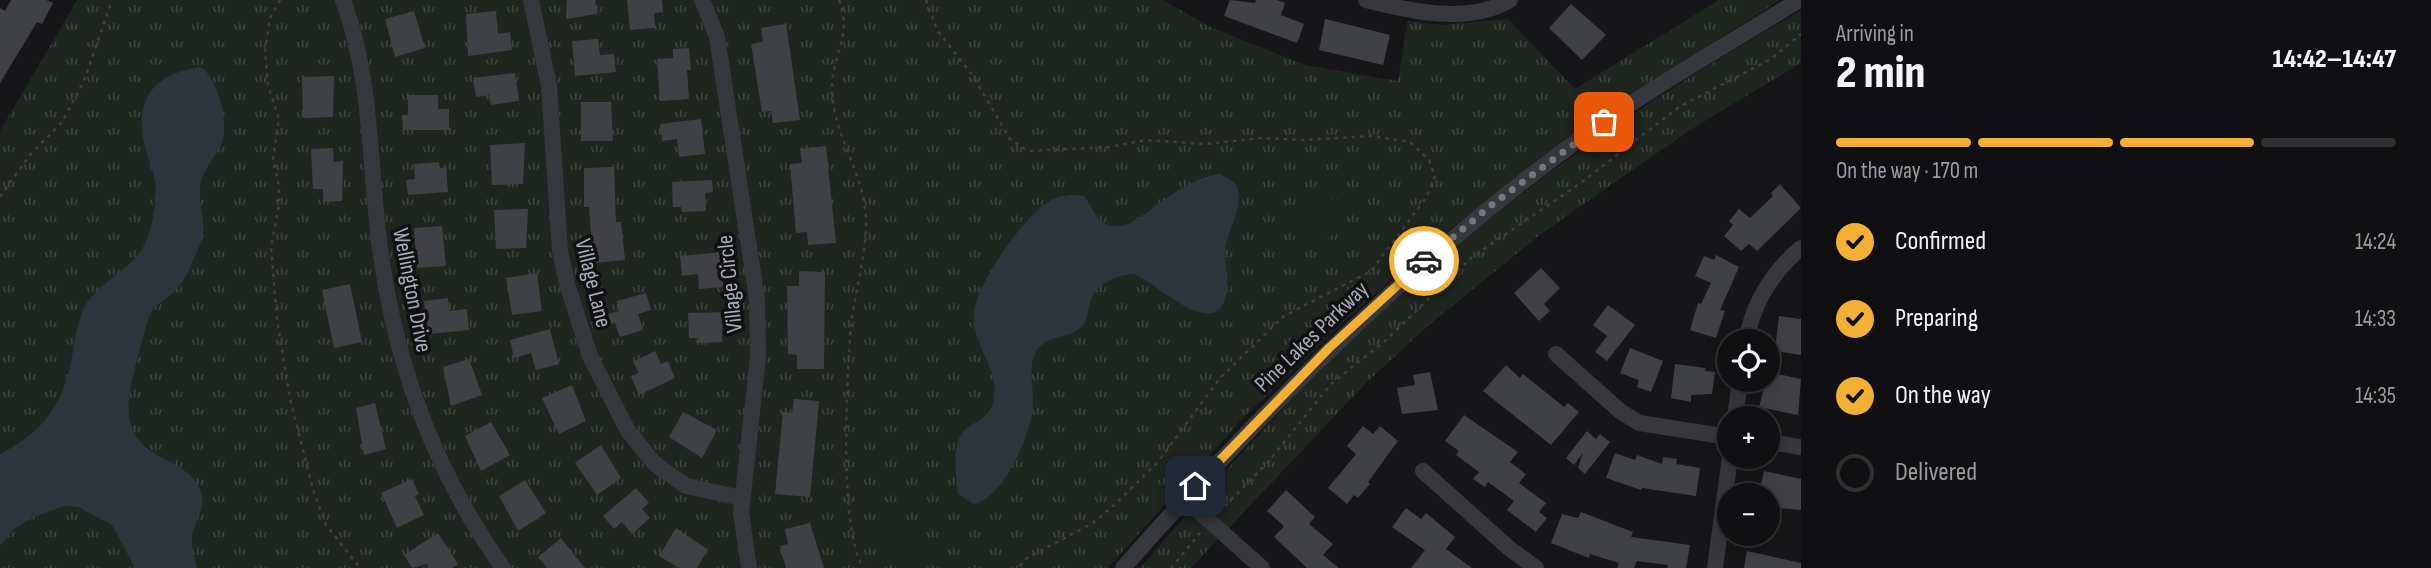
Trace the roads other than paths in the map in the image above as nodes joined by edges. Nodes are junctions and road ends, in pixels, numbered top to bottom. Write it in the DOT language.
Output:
graph roads {
  1 [pos="531,0"];
  2 [pos="702,0"];
  3 [pos="1366,0"];
  4 [pos="1510,0"];
  5 [pos="1799,0"];
  6 [pos="348,1"];
  7 [pos="1801,248"];
  8 [pos="1749,329"];
  9 [pos="1556,354"];
  10 [pos="1717,436"];
  11 [pos="1780,444"];
  12 [pos="1801,447"];
  13 [pos="1728,469"];
  14 [pos="1423,471"];
  15 [pos="742,498"];
  16 [pos="1184,498"];
  17 [pos="503,568"];
  18 [pos="749,568"];
  19 [pos="1123,568"];
  20 [pos="1262,568"];
  21 [pos="1536,568"];
  22 [pos="1715,568"];
  1 -- 15 [label="street, Village Lane"];
  2 -- 15 [label="street, Village Circle"];
  3 -- 4 [label="street"];
  5 -- 16 [label="street, Pine Lakes Parkway"];
  6 -- 17 [label="street, Wellington Drive"];
  7 -- 8 [label="street"];
  9 -- 10 [label="street"];
  11 -- 12 [label="street"];
  13 -- 22 [label="street"];
  14 -- 21 [label="street"];
  15 -- 18 [label="street, Village Circle"];
  16 -- 19 [label="street, Pine Lakes Parkway"];
  16 -- 20 [label="street"];
}
